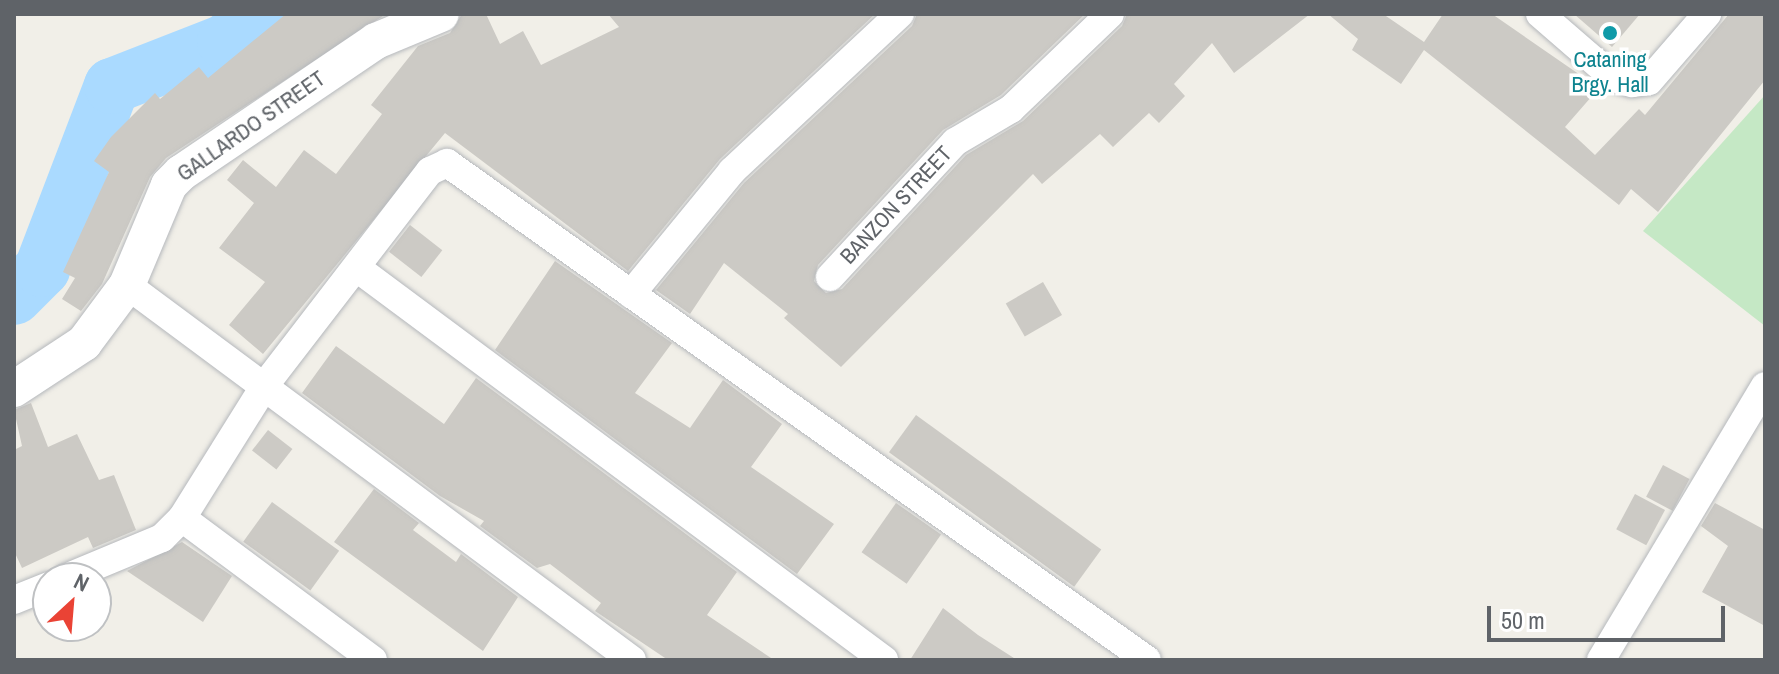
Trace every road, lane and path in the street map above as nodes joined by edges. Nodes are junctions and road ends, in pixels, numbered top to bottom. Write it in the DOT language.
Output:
graph roads {
  1 [pos="441,14"];
  2 [pos="900,14"];
  3 [pos="1110,14"];
  4 [pos="1540,14"];
  5 [pos="1707,14"];
  6 [pos="357,268"];
  7 [pos="830,277"];
  8 [pos="127,285"];
  9 [pos="631,294"];
  10 [pos="265,385"];
  11 [pos="1765,386"];
  12 [pos="14,389"];
  13 [pos="182,518"];
  14 [pos="104,562"];
  15 [pos="373,660"];
  16 [pos="632,660"];
  17 [pos="884,660"];
  18 [pos="1147,660"];
  19 [pos="1601,660"];
  1 -- 8 [label="street, GALLARDO STREET"];
  2 -- 9 [label="street"];
  3 -- 7 [label="street, BANZON STREET"];
  4 -- 5 [label="street"];
  6 -- 9 [label="street"];
  6 -- 10 [label="street"];
  6 -- 17 [label="street"];
  8 -- 10 [label="street"];
  8 -- 12 [label="street, GALLARDO STREET"];
  9 -- 18 [label="street"];
  10 -- 13 [label="street"];
  10 -- 16 [label="street"];
  11 -- 19 [label="street"];
  13 -- 14 [label="street"];
  13 -- 15 [label="street"];
}
